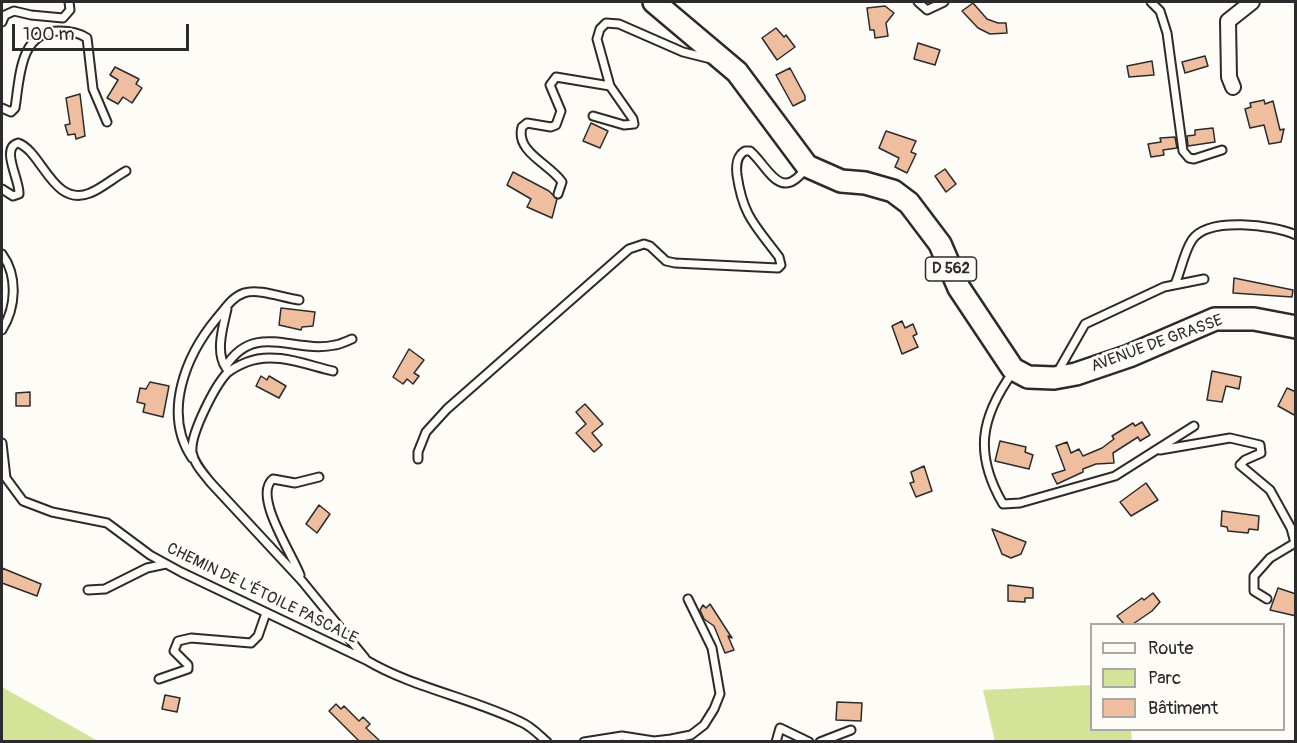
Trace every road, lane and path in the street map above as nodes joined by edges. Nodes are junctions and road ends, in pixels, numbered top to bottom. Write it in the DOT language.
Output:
graph roads {
  1 [pos="69,2"];
  2 [pos="654,2"];
  3 [pos="918,2"];
  4 [pos="944,2"];
  5 [pos="1151,2"];
  6 [pos="1252,2"];
  7 [pos="2,22"];
  8 [pos="725,62"];
  9 [pos="610,86"];
  10 [pos="1233,87"];
  11 [pos="2,108"];
  12 [pos="593,116"];
  13 [pos="107,122"];
  14 [pos="1222,150"];
  15 [pos="807,166"];
  16 [pos="126,171"];
  17 [pos="2,189"];
  18 [pos="558,194"];
  19 [pos="1296,235"];
  20 [pos="2,254"];
  21 [pos="1204,279"];
  22 [pos="1175,284"];
  23 [pos="299,300"];
  24 [pos="227,306"];
  25 [pos="1296,327"];
  26 [pos="2,330"];
  27 [pos="352,339"];
  28 [pos="227,369"];
  29 [pos="1015,370"];
  30 [pos="333,371"];
  31 [pos="1054,378"];
  32 [pos="1194,426"];
  33 [pos="2,443"];
  34 [pos="1157,451"];
  35 [pos="418,459"];
  36 [pos="198,467"];
  37 [pos="319,477"];
  38 [pos="166,564"];
  39 [pos="302,581"];
  40 [pos="88,590"];
  41 [pos="1267,598"];
  42 [pos="688,599"];
  43 [pos="266,613"];
  44 [pos="366,660"];
  45 [pos="159,679"];
  46 [pos="851,730"];
  47 [pos="547,741"];
  48 [pos="585,741"];
  49 [pos="776,741"];
  50 [pos="808,741"];
  51 [pos="820,741"];
  1 -- 7 [label="lane"];
  2 -- 8 [label="main road"];
  3 -- 4 [label="lane"];
  5 -- 14 [label="lane"];
  6 -- 10 [label="street"];
  8 -- 9 [label="lane"];
  8 -- 15 [label="main road"];
  9 -- 12 [label="lane"];
  9 -- 18 [label="lane"];
  11 -- 13 [label="lane"];
  15 -- 29 [label="main road, D 562"];
  15 -- 35 [label="lane"];
  16 -- 17 [label="lane"];
  19 -- 22 [label="lane"];
  20 -- 26 [label="lane"];
  21 -- 22 [label="lane"];
  22 -- 31 [label="lane"];
  23 -- 24 [label="lane"];
  24 -- 28 [label="lane"];
  24 -- 36 [label="lane"];
  25 -- 31 [label="main road, AVENUE DE GRASSE"];
  27 -- 28 [label="lane"];
  28 -- 30 [label="lane"];
  28 -- 36 [label="lane"];
  29 -- 31 [label="main road, AVENUE DE GRASSE"];
  29 -- 34 [label="lane"];
  32 -- 34 [label="lane"];
  33 -- 38 [label="lane, CHEMIN DE L'ÉTOILE PASCALE"];
  34 -- 41 [label="lane"];
  36 -- 39 [label="lane"];
  37 -- 39 [label="lane"];
  38 -- 40 [label="lane"];
  38 -- 43 [label="lane, CHEMIN DE L'ÉTOILE PASCALE"];
  39 -- 44 [label="lane"];
  42 -- 48 [label="lane"];
  43 -- 44 [label="lane, CHEMIN DE L'ÉTOILE PASCALE"];
  43 -- 45 [label="lane"];
  44 -- 47 [label="lane, CHEMIN DE L'ÉTOILE PASCALE"];
  46 -- 51 [label="lane"];
  49 -- 50 [label="lane"];
}
